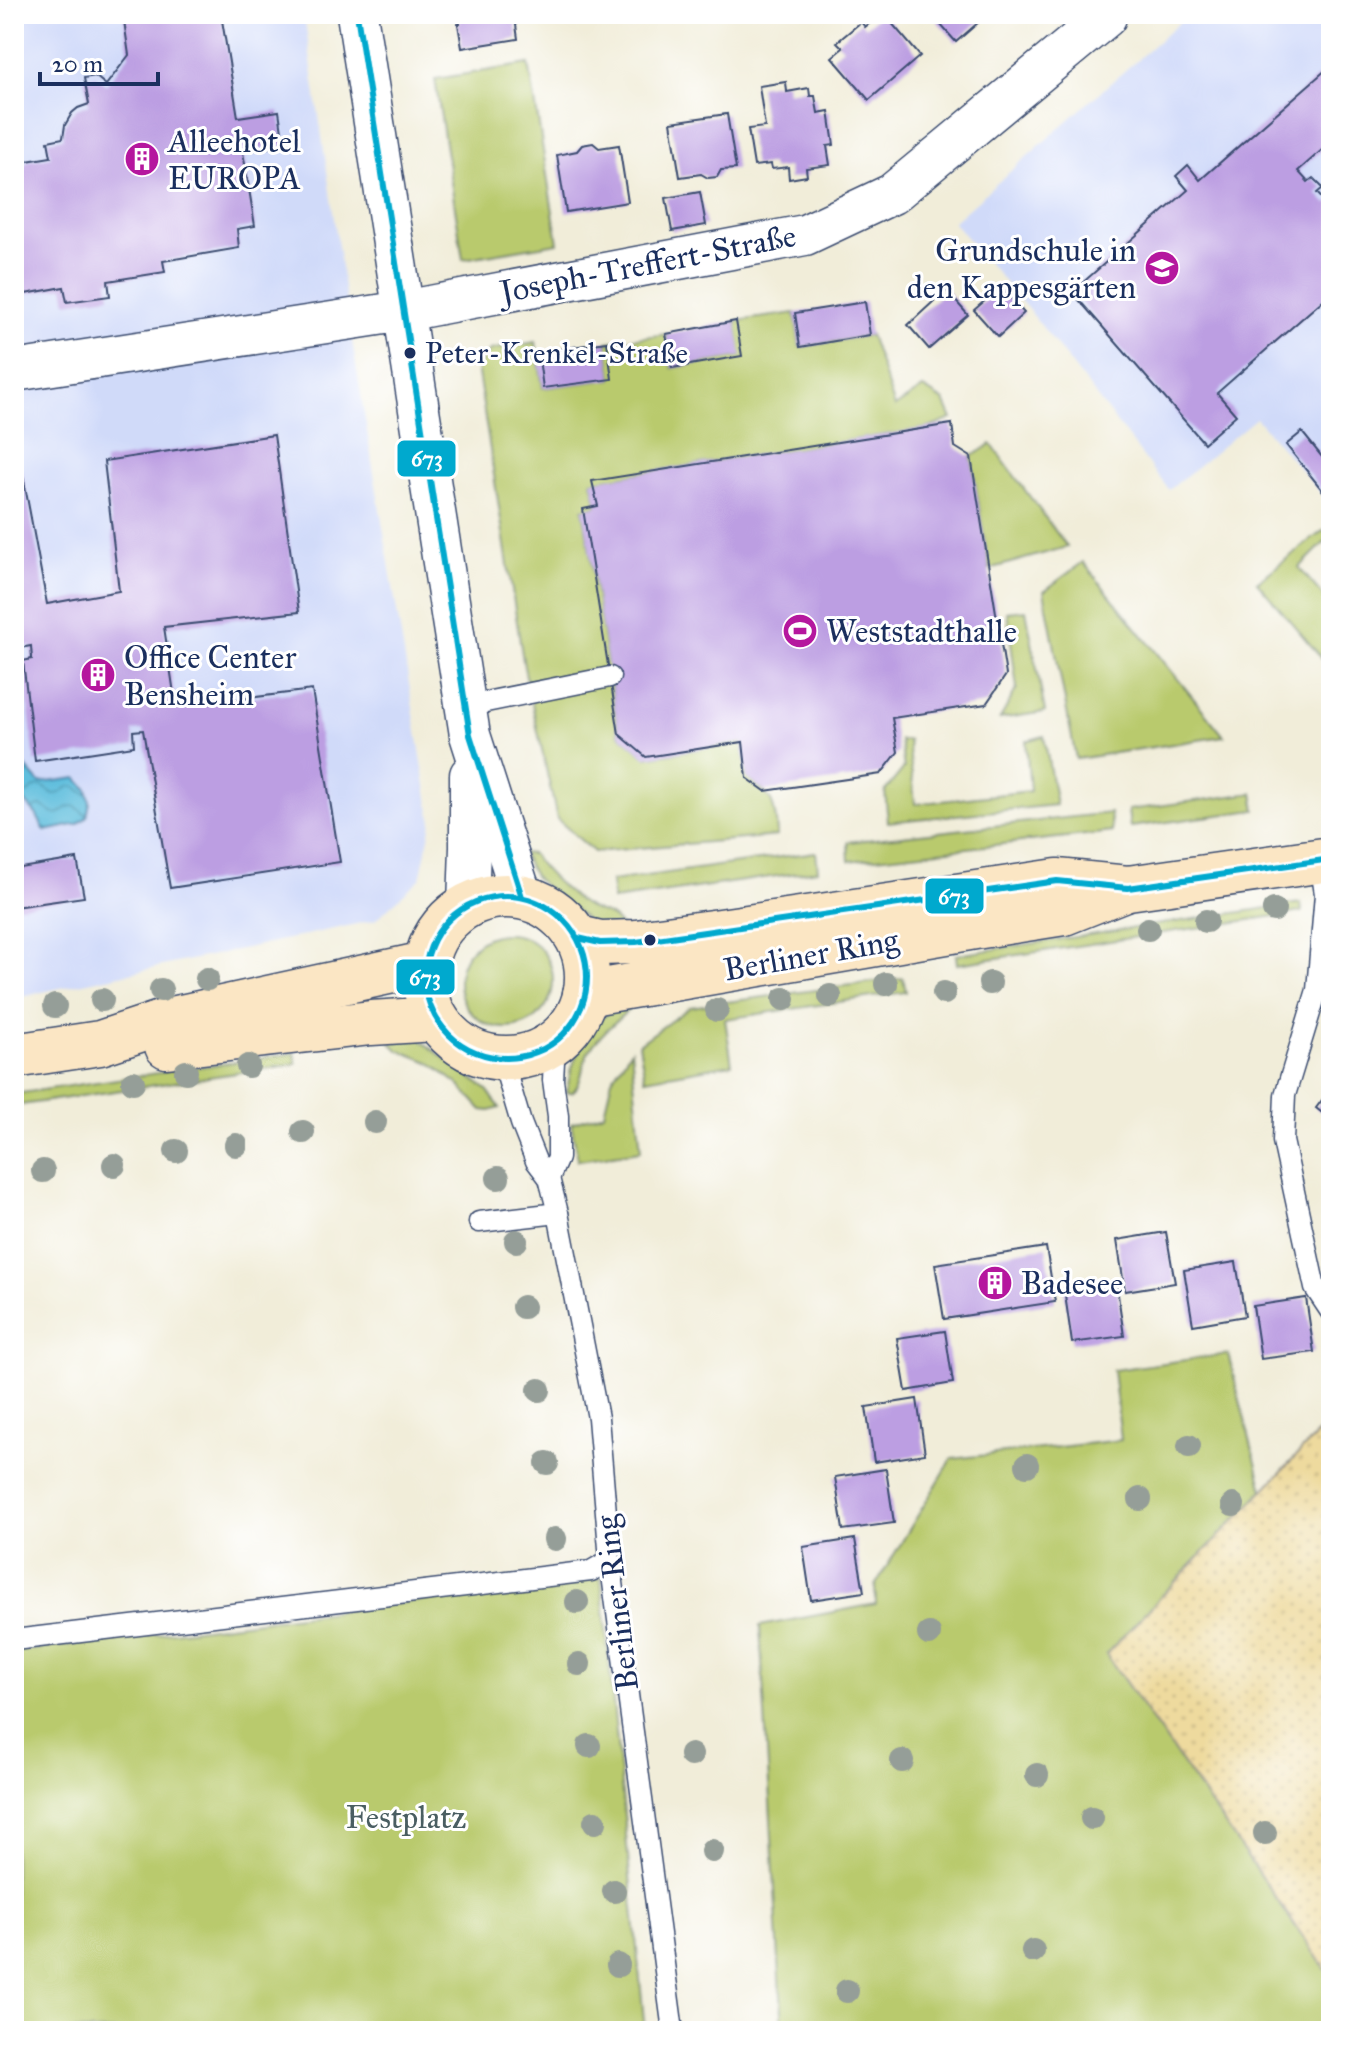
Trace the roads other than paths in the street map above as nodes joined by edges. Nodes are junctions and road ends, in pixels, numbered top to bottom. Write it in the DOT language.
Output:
graph roads {
  1 [pos="357,14"];
  2 [pos="1103,14"];
  3 [pos="404,311"];
  4 [pos="14,371"];
  5 [pos="610,677"];
  6 [pos="468,720"];
  7 [pos="1326,860"];
  8 [pos="1128,888"];
  9 [pos="522,897"];
  10 [pos="468,905"];
  11 [pos="578,938"];
  12 [pos="425,964"];
  13 [pos="585,994"];
  14 [pos="436,1019"];
  15 [pos="100,1043"];
  16 [pos="555,1043"];
  17 [pos="14,1056"];
  18 [pos="502,1059"];
  19 [pos="549,1178"];
  20 [pos="558,1213"];
  21 [pos="479,1222"];
  22 [pos="1331,1312"];
  23 [pos="610,1560"];
  24 [pos="14,1640"];
  25 [pos="673,2031"];
  1 -- 3 [label="street"];
  2 -- 3 [label="street, Joseph-Treffert-Straße"];
  3 -- 4 [label="street"];
  3 -- 6 [label="street"];
  5 -- 6 [label="lane"];
  6 -- 9 [label="street"];
  6 -- 10 [label="street"];
  7 -- 8 [label="street, Berliner Ring"];
  7 -- 22 [label="lane"];
  8 -- 11 [label="street, Berliner Ring"];
  8 -- 13 [label="street, Berliner Ring"];
  9 -- 10 [label="street"];
  9 -- 11 [label="street"];
  10 -- 12 [label="street"];
  11 -- 13 [label="street"];
  12 -- 14 [label="street"];
  12 -- 15 [label="street"];
  13 -- 16 [label="street"];
  14 -- 15 [label="street"];
  14 -- 18 [label="street"];
  15 -- 17 [label="street"];
  16 -- 18 [label="street"];
  16 -- 19 [label="lane, Berliner Ring"];
  18 -- 19 [label="lane, Berliner Ring"];
  19 -- 20 [label="lane, Berliner Ring"];
  20 -- 21 [label="lane"];
  20 -- 23 [label="lane, Berliner Ring"];
  23 -- 24 [label="lane"];
  23 -- 25 [label="lane, Berliner Ring"];
}
